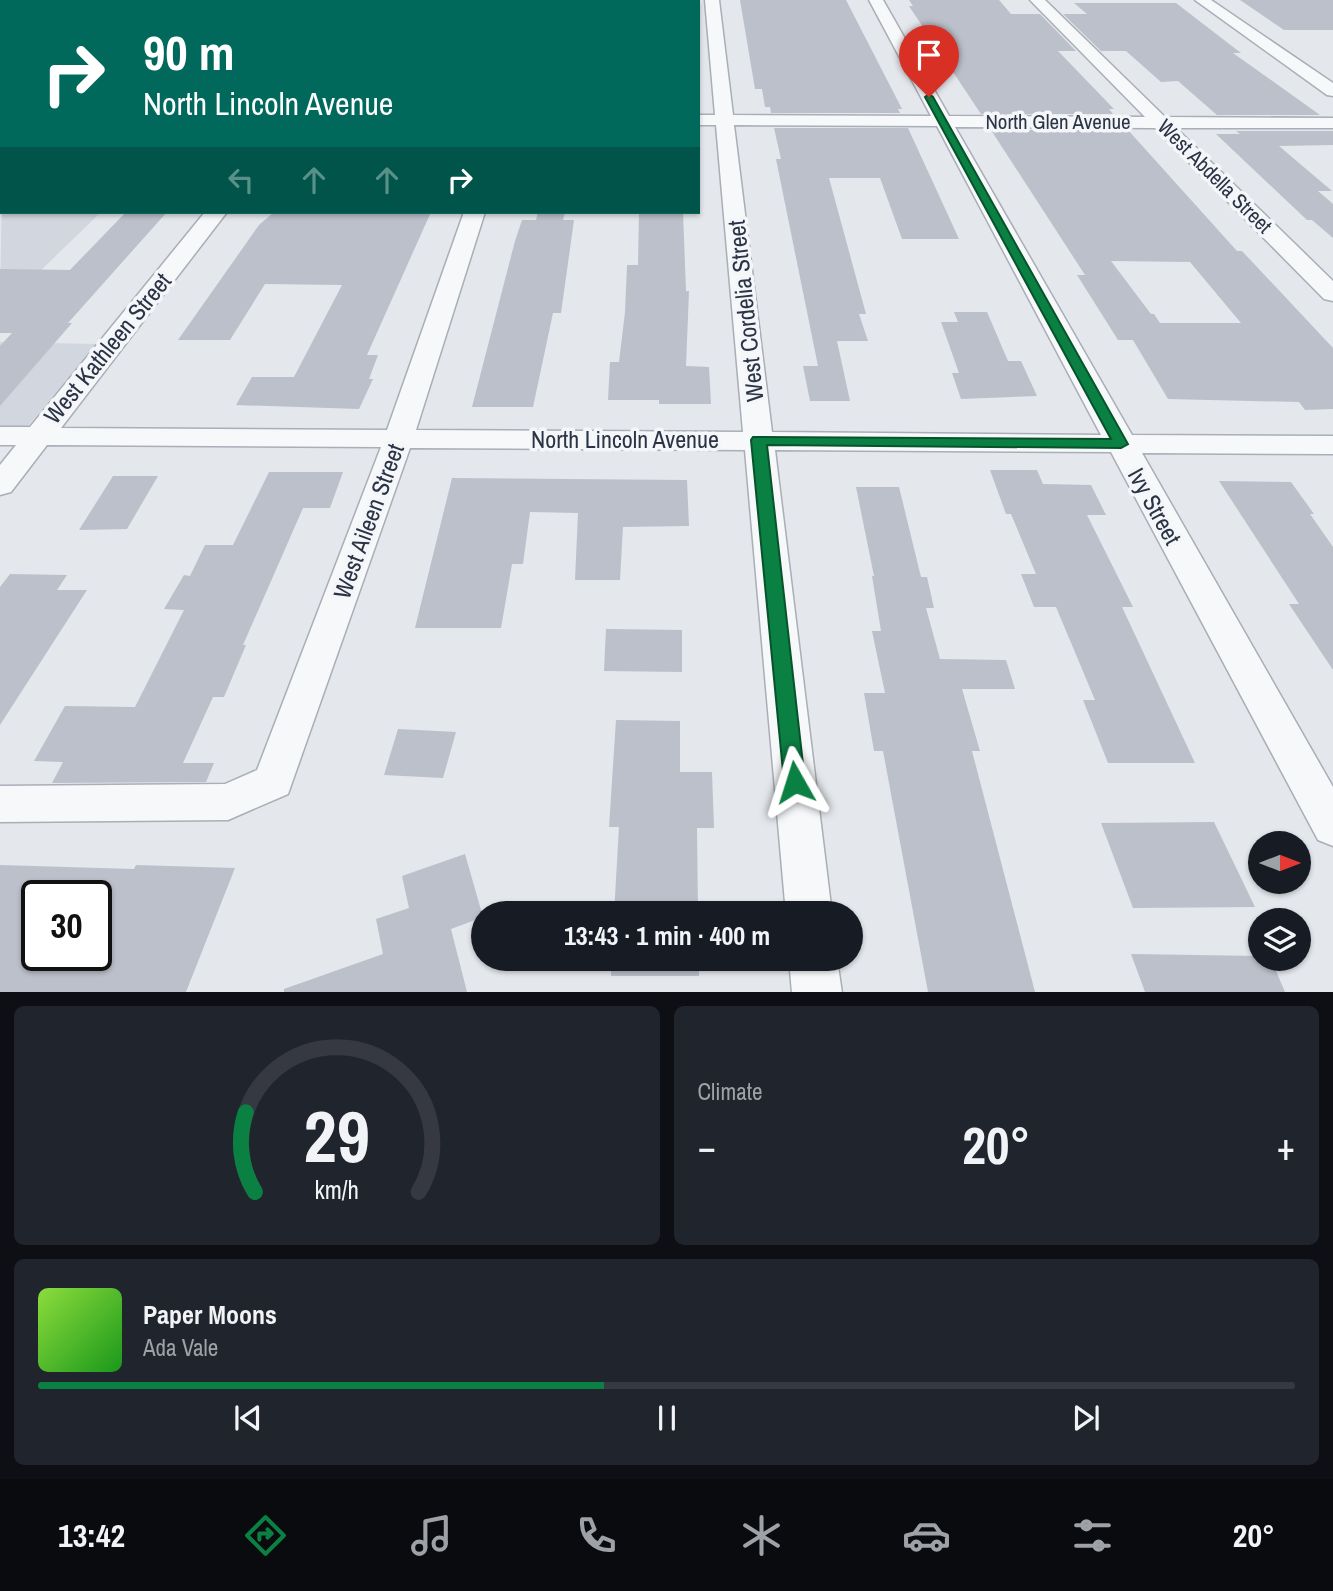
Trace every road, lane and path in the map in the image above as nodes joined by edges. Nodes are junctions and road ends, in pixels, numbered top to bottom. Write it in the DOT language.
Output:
graph roads {
  1 [pos="163,0"];
  2 [pos="198,0"];
  3 [pos="712,0"];
  4 [pos="876,0"];
  5 [pos="1037,0"];
  6 [pos="1202,0"];
  7 [pos="1333,90"];
  8 [pos="711,120"];
  9 [pos="942,121"];
  10 [pos="1160,122"];
  11 [pos="1333,123"];
  12 [pos="214,214"];
  13 [pos="474,214"];
  14 [pos="1333,294"];
  15 [pos="0,436"];
  16 [pos="37,436"];
  17 [pos="399,438"];
  18 [pos="759,440"];
  19 [pos="1121,444"];
  20 [pos="1333,445"];
  21 [pos="0,485"];
  22 [pos="0,804"];
  23 [pos="1333,827"];
  24 [pos="807,901"];
  25 [pos="814,971"];
  26 [pos="817,992"];
  1 -- 2 [label="lane"];
  3 -- 8 [label="street, West Cordelia Street"];
  4 -- 9 [label="street, Ivy Street"];
  5 -- 10 [label="street, West Abdella Street"];
  6 -- 7 [label="street"];
  8 -- 9 [label="street, North Glen Avenue"];
  8 -- 18 [label="street, West Cordelia Street"];
  9 -- 10 [label="street, North Glen Avenue"];
  9 -- 19 [label="street, Ivy Street"];
  10 -- 11 [label="street, North Glen Avenue"];
  10 -- 14 [label="street, West Abdella Street"];
  12 -- 16 [label="street, West Kathleen Street"];
  13 -- 17 [label="street, West Aileen Street"];
  15 -- 16 [label="street, North Lincoln Avenue"];
  16 -- 17 [label="street, North Lincoln Avenue"];
  16 -- 21 [label="street, West Kathleen Street"];
  17 -- 18 [label="street, North Lincoln Avenue"];
  17 -- 22 [label="street, West Aileen Street"];
  18 -- 19 [label="street, North Lincoln Avenue"];
  18 -- 24 [label="street, West Cordelia Street"];
  19 -- 20 [label="street, North Lincoln Avenue"];
  19 -- 23 [label="street, Ivy Street"];
  25 -- 26 [label="street"];
}
